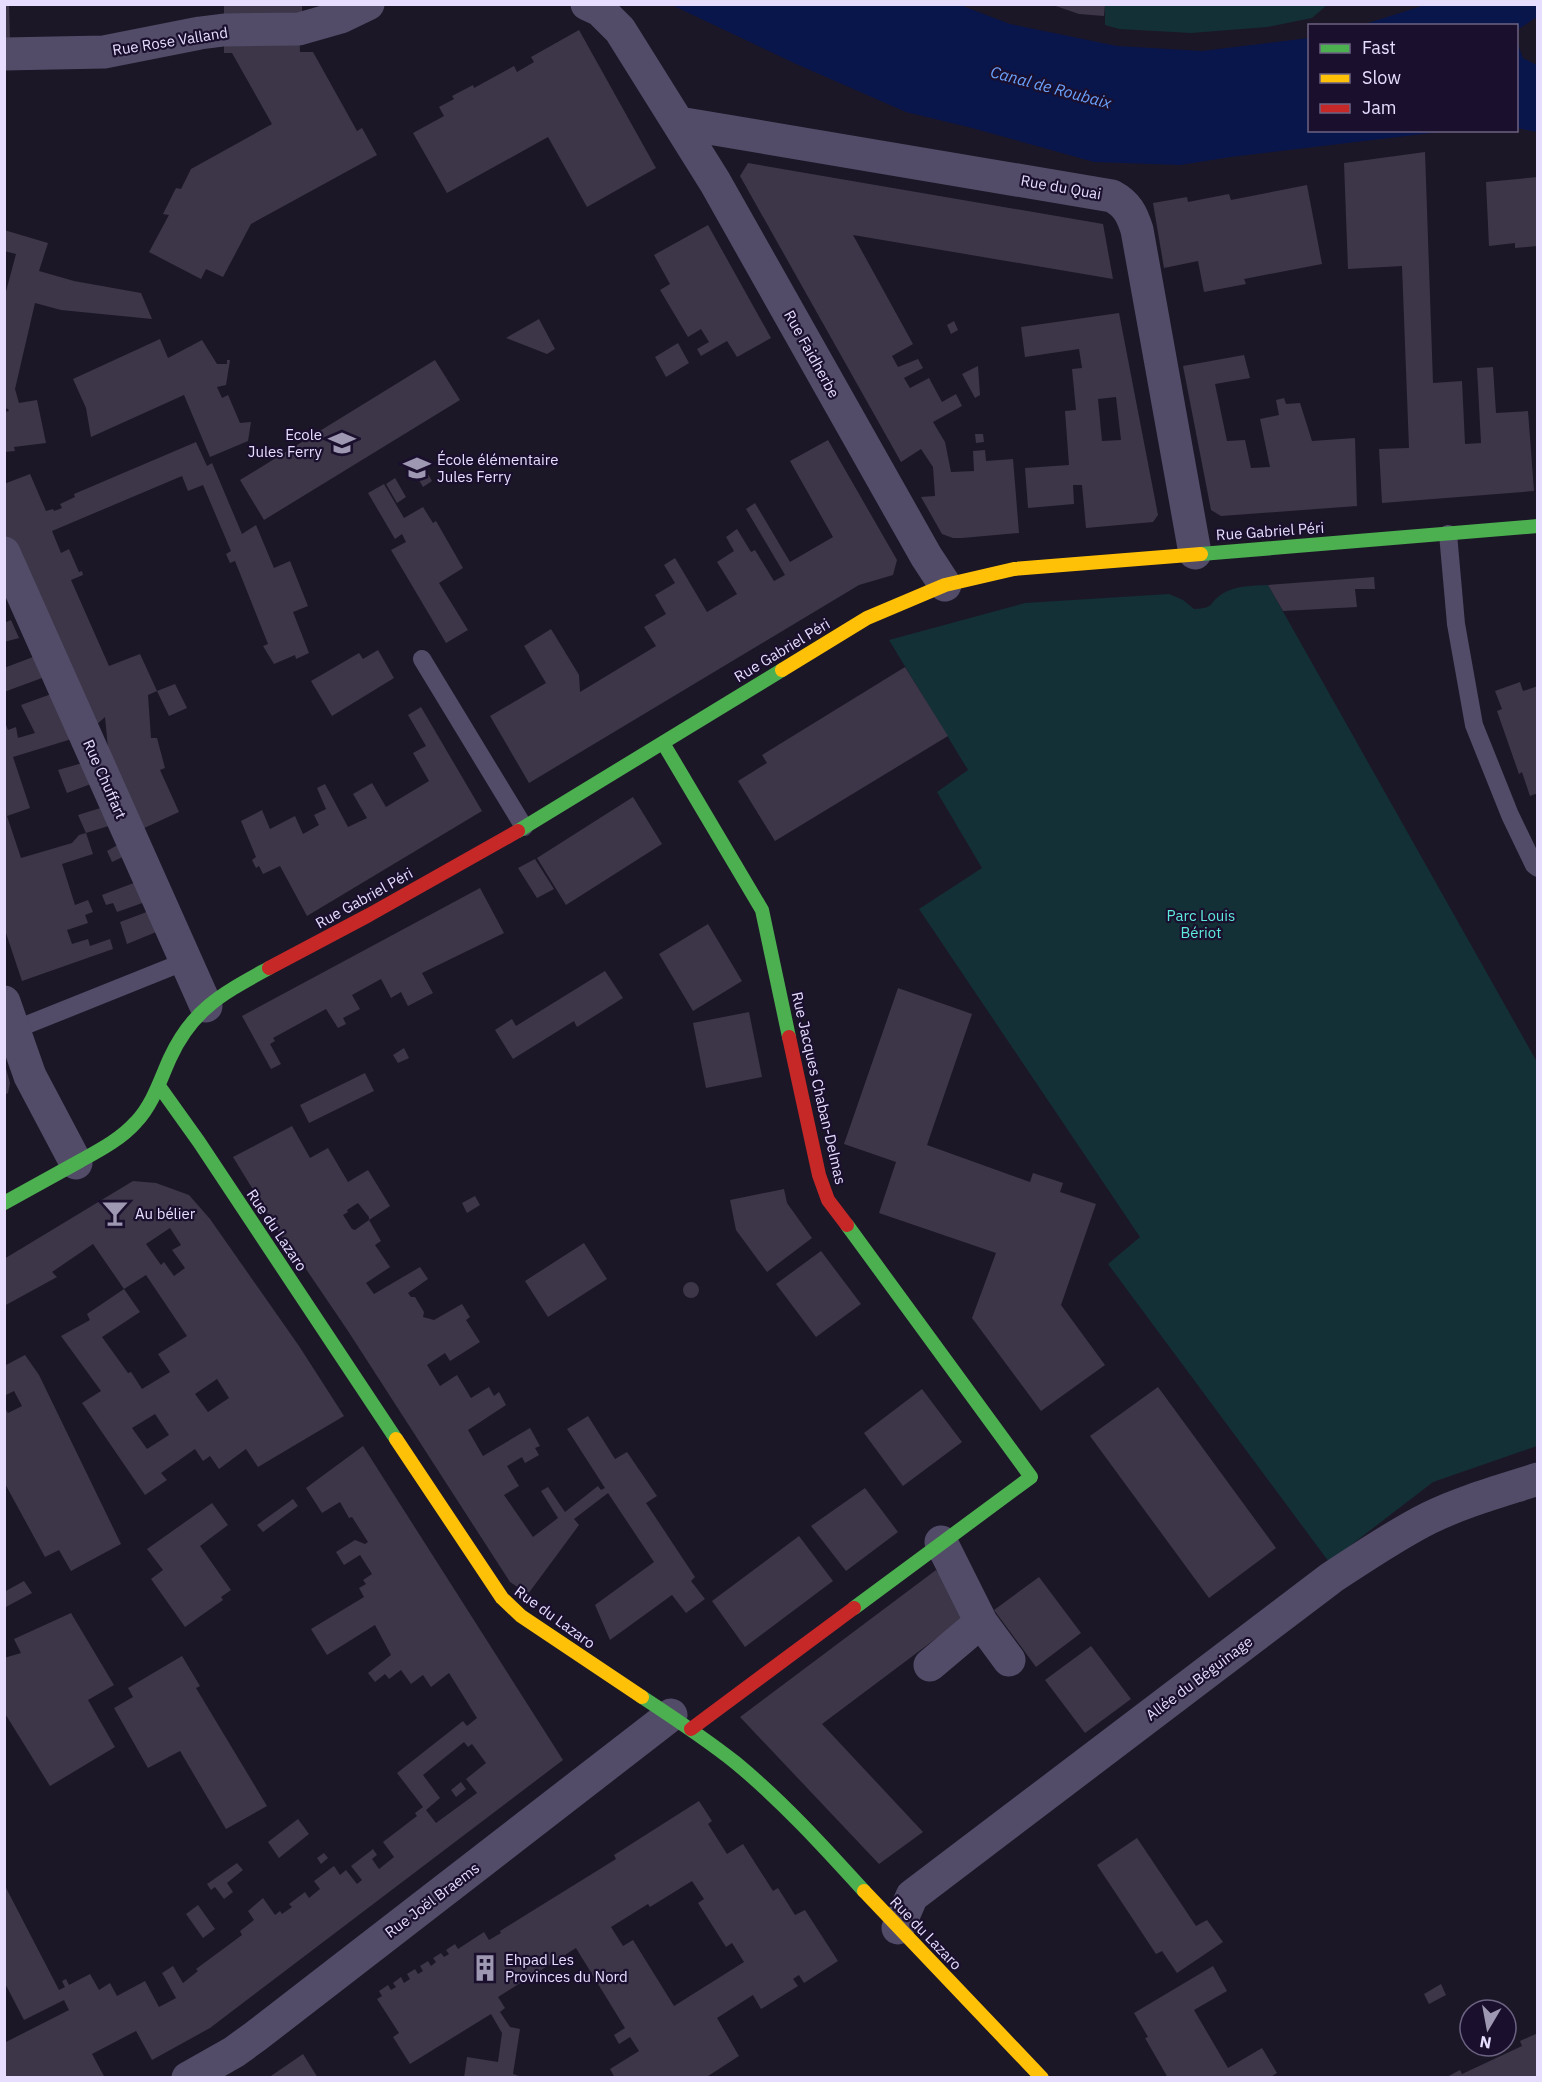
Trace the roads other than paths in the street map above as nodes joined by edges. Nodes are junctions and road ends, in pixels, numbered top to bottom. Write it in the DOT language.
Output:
graph roads {
  1 [pos="368,4"];
  2 [pos="587,4"];
  3 [pos="4,54"];
  4 [pos="679,123"];
  5 [pos="1538,526"];
  6 [pos="1448,534"];
  7 [pos="4,553"];
  8 [pos="1196,553"];
  9 [pos="945,585"];
  10 [pos="422,659"];
  11 [pos="663,743"];
  12 [pos="524,827"];
  13 [pos="1538,868"];
  14 [pos="186,961"];
  15 [pos="206,1006"];
  16 [pos="9,1016"];
  17 [pos="159,1086"];
  18 [pos="76,1163"];
  19 [pos="4,1203"];
  20 [pos="1538,1479"];
  21 [pos="941,1542"];
  22 [pos="981,1622"];
  23 [pos="1009,1660"];
  24 [pos="930,1665"];
  25 [pos="681,1722"];
  26 [pos="898,1928"];
  27 [pos="188,2078"];
  28 [pos="1042,2078"];
  1 -- 3 [label="street, Rue Rose Valland"];
  2 -- 4 [label="street"];
  4 -- 8 [label="street, Rue du Quai"];
  4 -- 9 [label="street, Rue Faidherbe"];
  5 -- 6 [label="street, Rue Gabriel Péri"];
  6 -- 8 [label="street, Rue Gabriel Péri"];
  6 -- 13 [label="lane"];
  7 -- 14 [label="street, Rue Chuffart"];
  8 -- 9 [label="street, Rue Gabriel Péri"];
  9 -- 11 [label="street, Rue Gabriel Péri"];
  10 -- 12 [label="lane"];
  11 -- 12 [label="street, Rue Gabriel Péri"];
  11 -- 21 [label="street, Rue Jacques Chaban-Delmas"];
  12 -- 15 [label="street, Rue Gabriel Péri"];
  14 -- 15 [label="street, Rue Chuffart"];
  14 -- 16 [label="lane"];
  15 -- 17 [label="street, Rue Gabriel Péri"];
  16 -- 18 [label="street"];
  17 -- 18 [label="street, Rue Gabriel Péri"];
  17 -- 25 [label="street, Rue du Lazaro"];
  18 -- 19 [label="street, Rue Gabriel Péri"];
  20 -- 26 [label="street, Allée du Béguinage"];
  21 -- 22 [label="street"];
  21 -- 25 [label="street"];
  22 -- 23 [label="street"];
  22 -- 24 [label="street"];
  25 -- 26 [label="street, Rue du Lazaro"];
  25 -- 27 [label="street, Rue Joël Braems"];
  26 -- 28 [label="street, Rue du Lazaro"];
}
